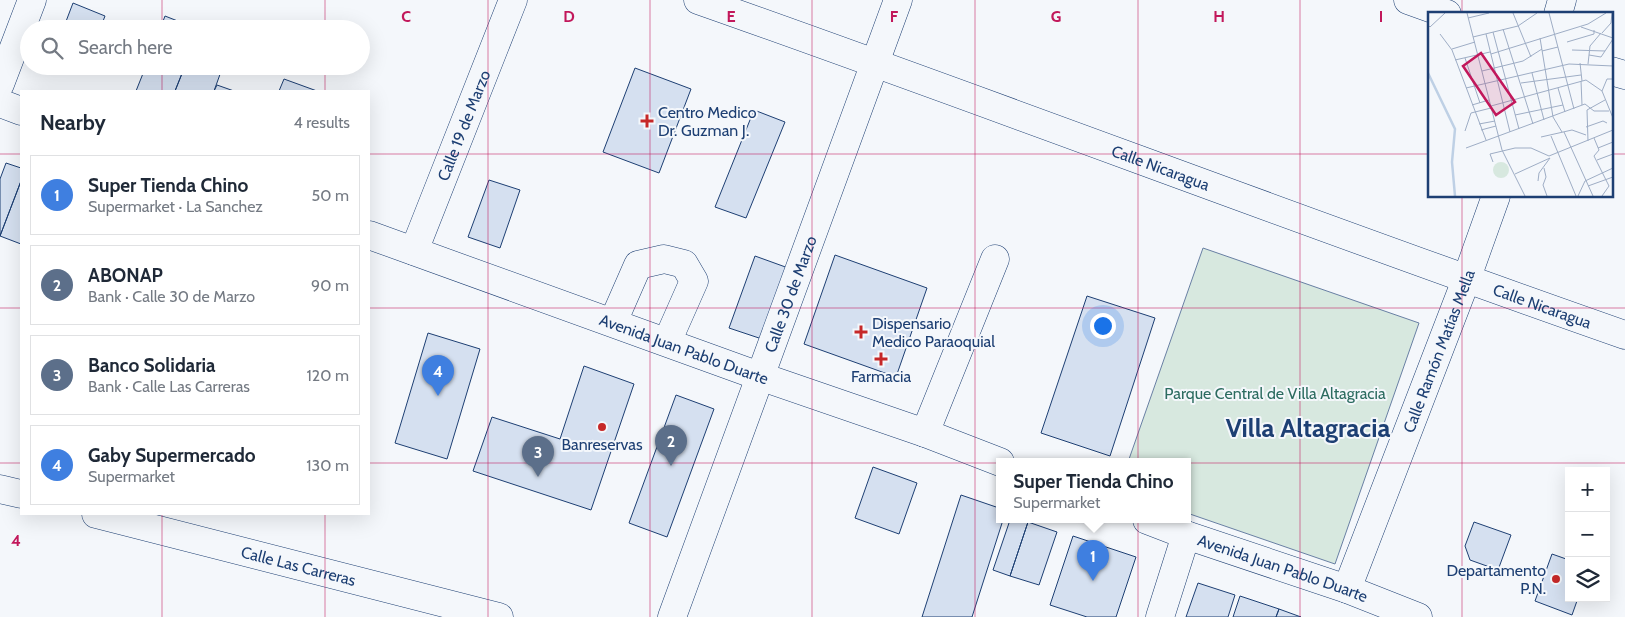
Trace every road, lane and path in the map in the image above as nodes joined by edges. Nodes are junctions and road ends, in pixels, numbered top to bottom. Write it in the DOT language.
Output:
graph roads {
  1 [pos="32,0"];
  2 [pos="513,0"];
  3 [pos="698,0"];
  4 [pos="898,0"];
  5 [pos="1408,0"];
  6 [pos="1441,12"];
  7 [pos="24,20"];
  8 [pos="20,32"];
  9 [pos="874,62"];
  10 [pos="1612,71"];
  11 [pos="1625,75"];
  12 [pos="0,84"];
  13 [pos="0,103"];
  14 [pos="20,111"];
  15 [pos="1495,198"];
  16 [pos="370,235"];
  17 [pos="414,251"];
  18 [pos="995,258"];
  19 [pos="1466,280"];
  20 [pos="613,322"];
  21 [pos="1625,335"];
  22 [pos="666,342"];
  23 [pos="759,376"];
  24 [pos="925,433"];
  25 [pos="996,460"];
  26 [pos="0,489"];
  27 [pos="20,494"];
  28 [pos="100,515"];
  29 [pos="1155,523"];
  30 [pos="1186,535"];
  31 [pos="1347,589"];
  32 [pos="1401,614"];
  33 [pos="499,617"];
  34 [pos="672,617"];
  35 [pos="1160,617"];
  1 -- 7 [label="street"];
  2 -- 17 [label="street, Calle 19 de Marzo"];
  3 -- 9 [label="street, Calle Nicaragua"];
  4 -- 9 [label="street, Calle 30 de Marzo"];
  5 -- 6 [label="street"];
  8 -- 12 [label="street"];
  9 -- 19 [label="street, Calle Nicaragua"];
  9 -- 23 [label="street, Calle 30 de Marzo"];
  10 -- 11 [label="street"];
  13 -- 14 [label="street"];
  15 -- 19 [label="street, Calle Ramón Matías Mella"];
  16 -- 17 [label="street, Avenida Juan Pablo Duarte"];
  17 -- 20 [label="street, Avenida Juan Pablo Duarte"];
  18 -- 24 [label="street"];
  19 -- 21 [label="street, Calle Nicaragua"];
  19 -- 31 [label="street, Calle Ramón Matías Mella"];
  20 -- 22 [label="street, Avenida Juan Pablo Duarte"];
  20 -- 22 [label="street"];
  22 -- 23 [label="street, Avenida Juan Pablo Duarte"];
  23 -- 24 [label="street, Avenida Juan Pablo Duarte"];
  23 -- 34 [label="street, Calle 30 de Marzo"];
  24 -- 25 [label="street, Avenida Juan Pablo Duarte"];
  26 -- 27 [label="street"];
  28 -- 33 [label="street, Calle Las Carreras"];
  29 -- 30 [label="street, Avenida Juan Pablo Duarte"];
  30 -- 31 [label="street, Avenida Juan Pablo Duarte"];
  30 -- 35 [label="street"];
  31 -- 32 [label="street, Avenida Juan Pablo Duarte"];
}
